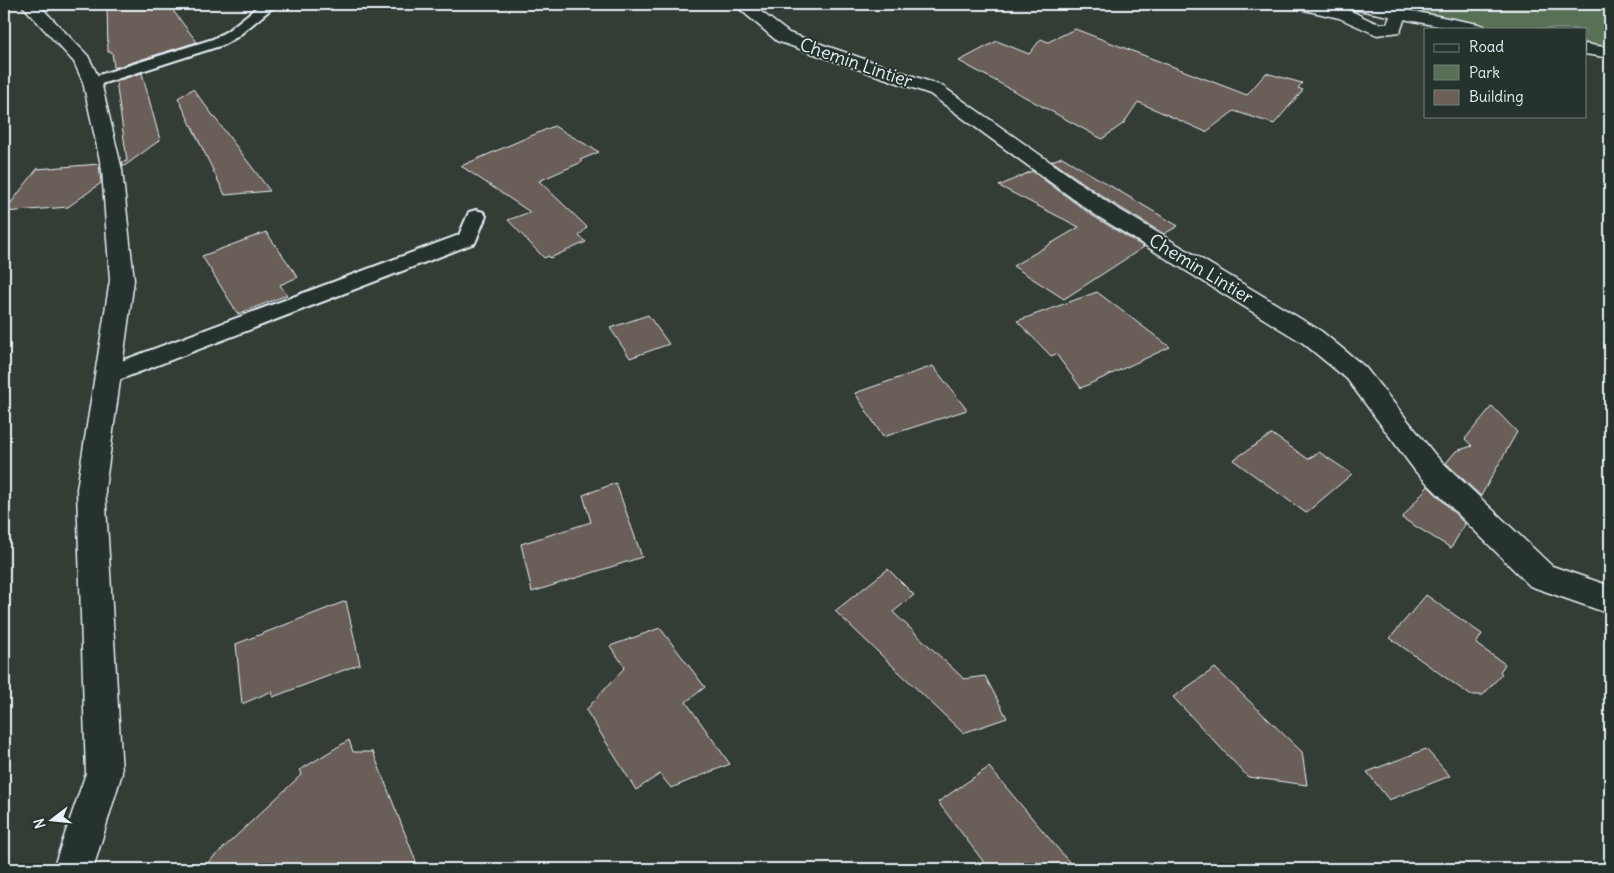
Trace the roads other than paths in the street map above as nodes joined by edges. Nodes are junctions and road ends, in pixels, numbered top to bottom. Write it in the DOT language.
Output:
graph roads {
  1 [pos="29,4"];
  2 [pos="270,4"];
  3 [pos="742,4"];
  4 [pos="1297,4"];
  5 [pos="1354,4"];
  6 [pos="1399,12"];
  7 [pos="1473,28"];
  8 [pos="1586,49"];
  9 [pos="1610,53"];
  10 [pos="92,82"];
  11 [pos="476,216"];
  12 [pos="108,374"];
  13 [pos="1610,600"];
  14 [pos="72,869"];
  1 -- 10 [label="street"];
  2 -- 10 [label="lane"];
  3 -- 13 [label="street, Chemin Lintier"];
  4 -- 6 [label="street"];
  5 -- 6 [label="street"];
  6 -- 7 [label="street"];
  8 -- 9 [label="street"];
  10 -- 12 [label="street"];
  11 -- 12 [label="lane"];
  12 -- 14 [label="street"];
}
